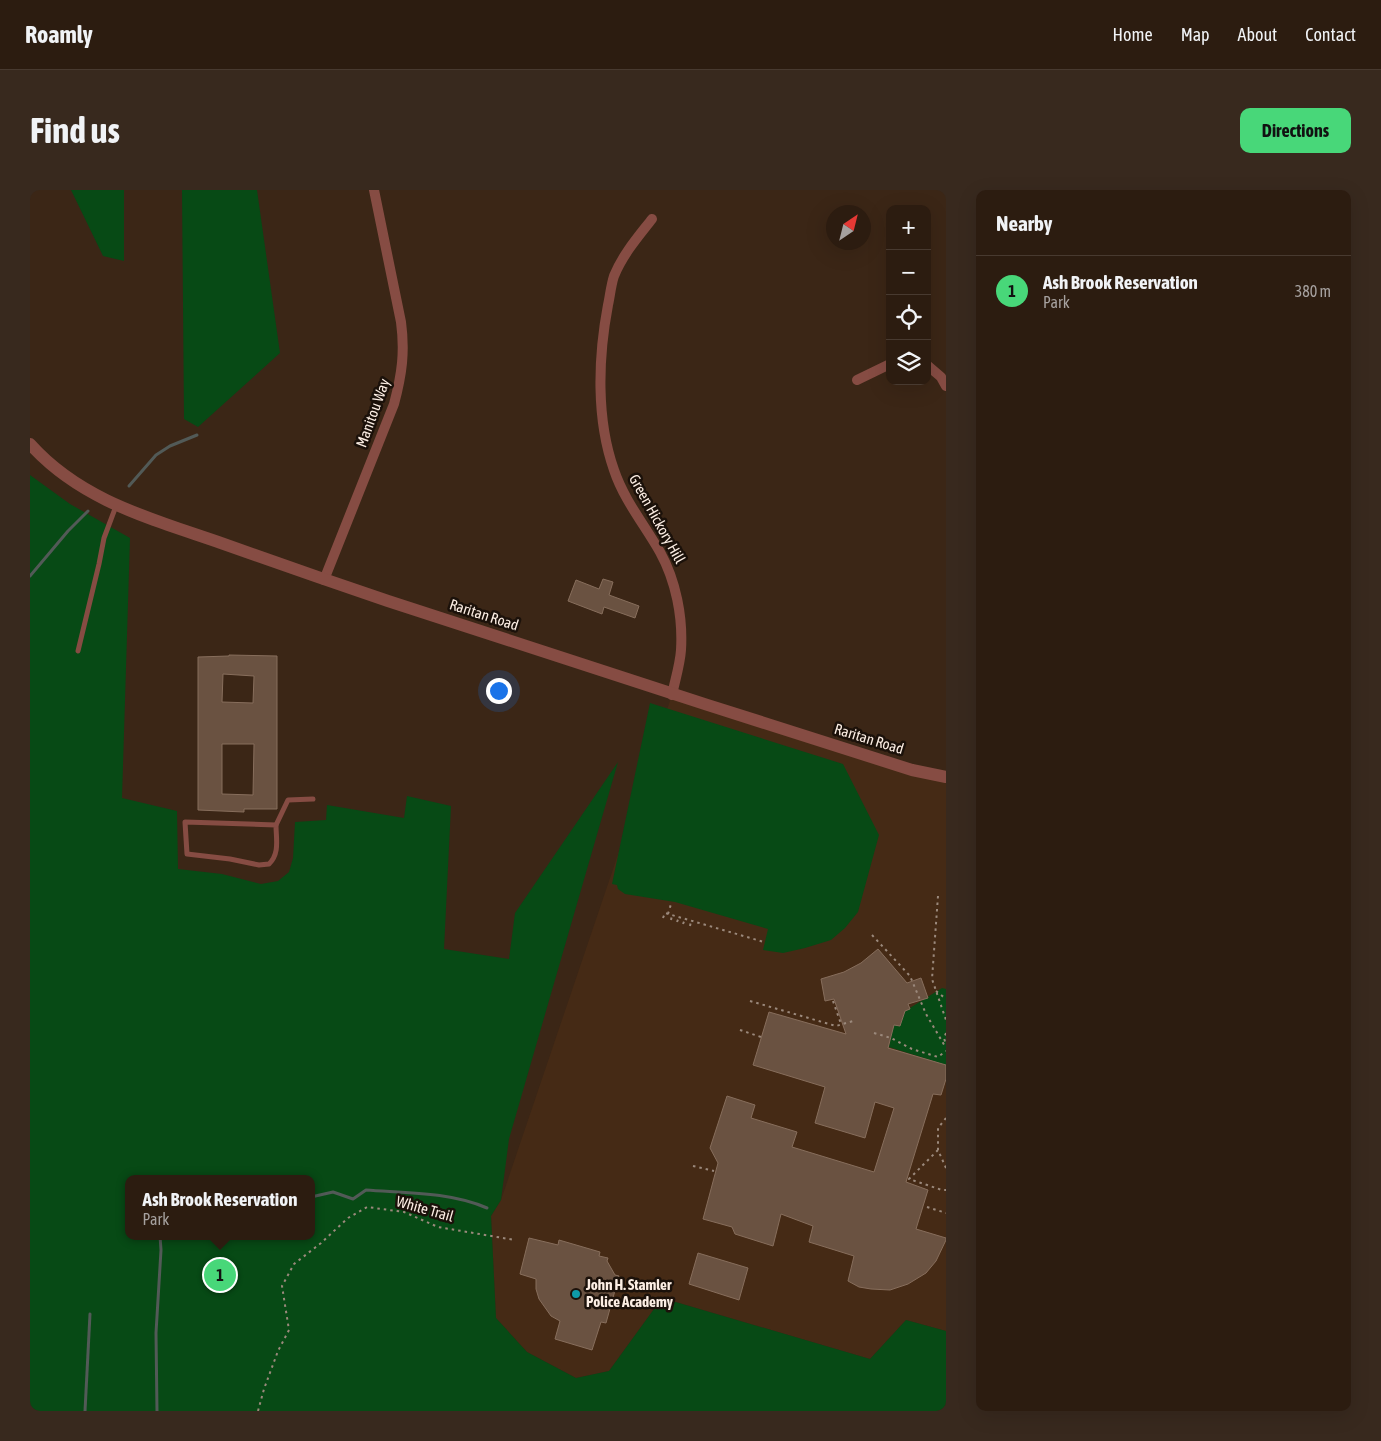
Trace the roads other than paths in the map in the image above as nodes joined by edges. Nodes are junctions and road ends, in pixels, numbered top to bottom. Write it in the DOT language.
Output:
graph roads {
  1 [pos="374,190"];
  2 [pos="652,220"];
  3 [pos="886,366"];
  4 [pos="931,368"];
  5 [pos="857,380"];
  6 [pos="946,386"];
  7 [pos="30,444"];
  8 [pos="116,506"];
  9 [pos="324,580"];
  10 [pos="78,651"];
  11 [pos="672,695"];
  12 [pos="946,777"];
  13 [pos="313,800"];
  14 [pos="276,825"];
  1 -- 9 [label="street, Manitou Way"];
  2 -- 11 [label="street, Green Hickory Hill"];
  3 -- 5 [label="street"];
  4 -- 6 [label="street"];
  7 -- 8 [label="street, Raritan Road"];
  8 -- 9 [label="street, Raritan Road"];
  8 -- 10 [label="lane"];
  9 -- 11 [label="street, Raritan Road"];
  11 -- 12 [label="street, Raritan Road"];
  13 -- 14 [label="lane"];
  14 -- 14 [label="lane"];
}
